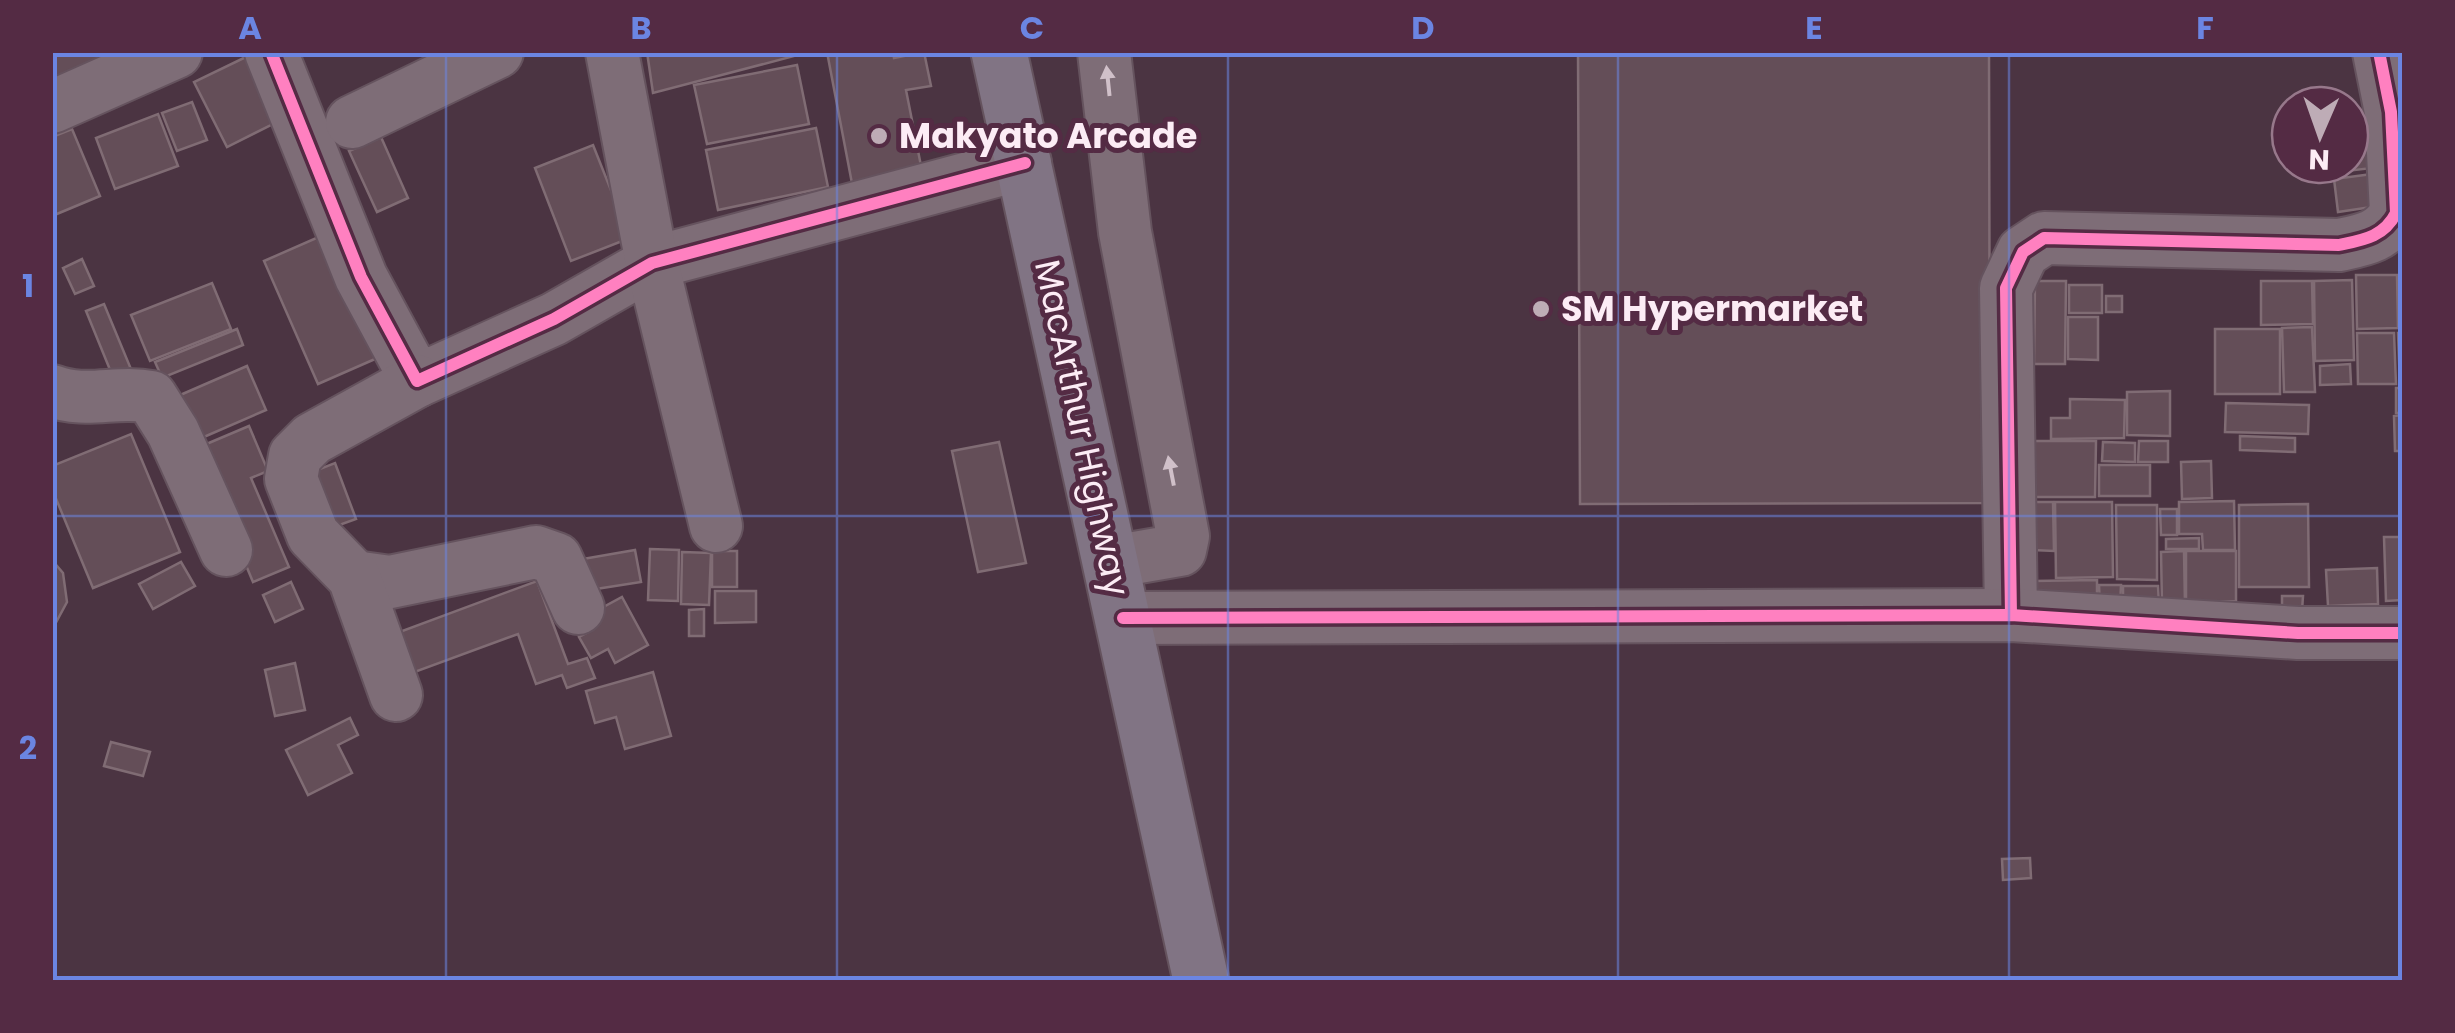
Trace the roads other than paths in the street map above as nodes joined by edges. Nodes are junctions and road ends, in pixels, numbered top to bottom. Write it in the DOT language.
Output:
graph roads {
  1 [pos="176,52"];
  2 [pos="271,52"];
  3 [pos="497,52"];
  4 [pos="612,52"];
  5 [pos="999,52"];
  6 [pos="1104,52"];
  7 [pos="2379,52"];
  8 [pos="52,107"];
  9 [pos="2397,111"];
  10 [pos="352,122"];
  11 [pos="1024,163"];
  12 [pos="652,262"];
  13 [pos="417,381"];
  14 [pos="52,392"];
  15 [pos="716,526"];
  16 [pos="226,550"];
  17 [pos="1111,562"];
  18 [pos="354,577"];
  19 [pos="578,608"];
  20 [pos="2011,615"];
  21 [pos="1124,618"];
  22 [pos="2394,645"];
  23 [pos="396,695"];
  24 [pos="1201,980"];
  1 -- 8 [label="street"];
  2 -- 13 [label="street"];
  3 -- 10 [label="street"];
  4 -- 12 [label="street"];
  5 -- 11 [label="highway, MacArthur Highway"];
  17 -- 6 [label="street, one-way"];
  7 -- 9 [label="street"];
  9 -- 20 [label="street"];
  11 -- 12 [label="street"];
  11 -- 17 [label="highway, MacArthur Highway"];
  12 -- 13 [label="street"];
  12 -- 15 [label="street"];
  13 -- 18 [label="street"];
  14 -- 16 [label="street"];
  17 -- 21 [label="highway, MacArthur Highway"];
  18 -- 19 [label="street"];
  18 -- 23 [label="street"];
  20 -- 21 [label="street"];
  20 -- 22 [label="street"];
  21 -- 24 [label="highway, MacArthur Highway"];
}
